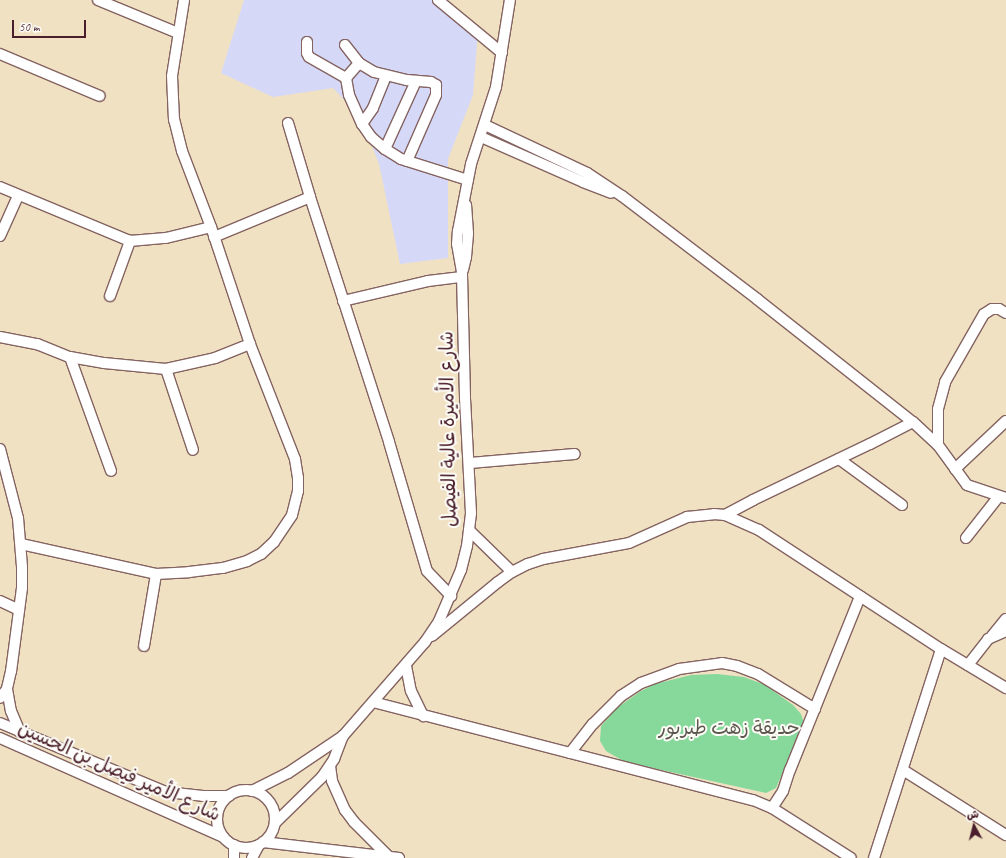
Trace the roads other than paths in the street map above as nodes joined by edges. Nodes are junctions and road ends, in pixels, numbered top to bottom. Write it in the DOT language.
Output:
graph roads {
  1 [pos="98,0"];
  2 [pos="184,0"];
  3 [pos="438,0"];
  4 [pos="510,0"];
  5 [pos="178,33"];
  6 [pos="307,42"];
  7 [pos="345,45"];
  8 [pos="502,52"];
  9 [pos="0,54"];
  10 [pos="359,63"];
  11 [pos="386,76"];
  12 [pos="346,78"];
  13 [pos="416,81"];
  14 [pos="100,96"];
  15 [pos="288,123"];
  16 [pos="362,124"];
  17 [pos="485,125"];
  18 [pos="481,137"];
  19 [pos="384,149"];
  20 [pos="407,161"];
  21 [pos="468,180"];
  22 [pos="0,187"];
  23 [pos="18,196"];
  24 [pos="622,196"];
  25 [pos="310,198"];
  26 [pos="211,227"];
  27 [pos="0,236"];
  28 [pos="214,237"];
  29 [pos="130,241"];
  30 [pos="462,274"];
  31 [pos="110,296"];
  32 [pos="343,301"];
  33 [pos="1006,313"];
  34 [pos="0,337"];
  35 [pos="250,344"];
  36 [pos="70,357"];
  37 [pos="166,369"];
  38 [pos="1006,421"];
  39 [pos="913,422"];
  40 [pos="938,445"];
  41 [pos="0,449"];
  42 [pos="192,450"];
  43 [pos="575,454"];
  44 [pos="839,459"];
  45 [pos="470,463"];
  46 [pos="956,469"];
  47 [pos="111,471"];
  48 [pos="1002,497"];
  49 [pos="902,505"];
  50 [pos="725,515"];
  51 [pos="469,530"];
  52 [pos="966,538"];
  53 [pos="21,544"];
  54 [pos="512,572"];
  55 [pos="156,574"];
  56 [pos="450,596"];
  57 [pos="860,596"];
  58 [pos="0,601"];
  59 [pos="19,610"];
  60 [pos="1006,619"];
  61 [pos="1006,631"];
  62 [pos="988,640"];
  63 [pos="425,642"];
  64 [pos="144,646"];
  65 [pos="941,649"];
  66 [pos="968,665"];
  67 [pos="406,666"];
  68 [pos="1006,688"];
  69 [pos="7,689"];
  70 [pos="0,698"];
  71 [pos="373,702"];
  72 [pos="814,709"];
  73 [pos="423,716"];
  74 [pos="0,723"];
  75 [pos="20,732"];
  76 [pos="342,736"];
  77 [pos="0,738"];
  78 [pos="570,753"];
  79 [pos="330,766"];
  80 [pos="903,770"];
  81 [pos="252,791"];
  82 [pos="229,796"];
  83 [pos="772,808"];
  84 [pos="275,823"];
  85 [pos="1006,835"];
  86 [pos="223,837"];
  87 [pos="261,843"];
  88 [pos="234,845"];
  89 [pos="234,858"];
  90 [pos="252,858"];
  91 [pos="394,858"];
  92 [pos="851,858"];
  93 [pos="874,858"];
  1 -- 5 [label="street"];
  2 -- 5 [label="street"];
  3 -- 8 [label="street"];
  4 -- 8 [label="street, شارع الأميرة عالية الفيصل"];
  5 -- 26 [label="street"];
  6 -- 12 [label="street"];
  7 -- 10 [label="street"];
  8 -- 17 [label="street, شارع الأميرة عالية الفيصل"];
  9 -- 14 [label="street"];
  10 -- 11 [label="street"];
  10 -- 12 [label="street"];
  11 -- 13 [label="street"];
  11 -- 16 [label="street"];
  12 -- 16 [label="street"];
  13 -- 19 [label="street"];
  13 -- 20 [label="street"];
  15 -- 25 [label="street"];
  16 -- 19 [label="street"];
  17 -- 18 [label="street, شارع الأميرة عالية الفيصل"];
  17 -- 24 [label="street"];
  18 -- 21 [label="street, شارع الأميرة عالية الفيصل"];
  18 -- 24 [label="street"];
  19 -- 20 [label="street"];
  20 -- 21 [label="street"];
  21 -- 30 [label="street, شارع الأميرة عالية الفيصل"];
  22 -- 23 [label="street"];
  23 -- 27 [label="street"];
  23 -- 29 [label="street"];
  24 -- 39 [label="street"];
  25 -- 28 [label="street"];
  25 -- 32 [label="street"];
  26 -- 28 [label="street"];
  26 -- 29 [label="street"];
  28 -- 35 [label="street"];
  29 -- 31 [label="street"];
  30 -- 32 [label="street"];
  30 -- 45 [label="street, شارع الأميرة عالية الفيصل"];
  32 -- 56 [label="street"];
  33 -- 40 [label="street"];
  34 -- 36 [label="street"];
  35 -- 37 [label="street"];
  35 -- 55 [label="street"];
  36 -- 37 [label="street"];
  36 -- 47 [label="street"];
  37 -- 42 [label="street"];
  38 -- 46 [label="street"];
  39 -- 40 [label="street"];
  39 -- 44 [label="street"];
  40 -- 46 [label="street"];
  41 -- 53 [label="street"];
  43 -- 45 [label="street"];
  44 -- 49 [label="street"];
  44 -- 50 [label="street"];
  45 -- 51 [label="street, شارع الأميرة عالية الفيصل"];
  46 -- 48 [label="street"];
  48 -- 52 [label="street"];
  50 -- 54 [label="street"];
  50 -- 57 [label="street"];
  51 -- 54 [label="street"];
  51 -- 56 [label="street, شارع الأميرة عالية الفيصل"];
  53 -- 55 [label="street"];
  53 -- 59 [label="street"];
  54 -- 63 [label="street"];
  55 -- 64 [label="street"];
  56 -- 63 [label="street, شارع الأميرة عالية الفيصل"];
  57 -- 65 [label="street"];
  57 -- 72 [label="street"];
  58 -- 59 [label="street"];
  59 -- 69 [label="street"];
  60 -- 62 [label="street"];
  61 -- 62 [label="street"];
  62 -- 66 [label="street"];
  63 -- 67 [label="street, شارع الأميرة عالية الفيصل"];
  65 -- 66 [label="street"];
  65 -- 80 [label="street"];
  66 -- 68 [label="street"];
  67 -- 71 [label="street, شارع الأميرة عالية الفيصل"];
  67 -- 73 [label="street"];
  69 -- 70 [label="street"];
  69 -- 75 [label="street"];
  71 -- 73 [label="street"];
  71 -- 76 [label="street, شارع الأميرة عالية الفيصل"];
  72 -- 78 [label="street"];
  72 -- 83 [label="street"];
  73 -- 78 [label="street"];
  74 -- 75 [label="street, شارع الأمير فيصل بن الحسين"];
  75 -- 82 [label="street, شارع الأمير فيصل بن الحسين"];
  76 -- 79 [label="street, شارع الأميرة عالية الفيصل"];
  76 -- 81 [label="street, شارع الأميرة عالية الفيصل"];
  77 -- 86 [label="street, شارع الأمير فيصل بن الحسين"];
  78 -- 83 [label="street"];
  79 -- 84 [label="street, شارع الأميرة عالية الفيصل"];
  79 -- 91 [label="street"];
  80 -- 85 [label="street"];
  80 -- 93 [label="street"];
  81 -- 82 [label="street"];
  81 -- 84 [label="street"];
  82 -- 86 [label="street"];
  83 -- 92 [label="street"];
  84 -- 87 [label="street"];
  86 -- 88 [label="street"];
  87 -- 88 [label="street"];
  87 -- 90 [label="street"];
  87 -- 91 [label="street"];
  88 -- 89 [label="street"];
}
